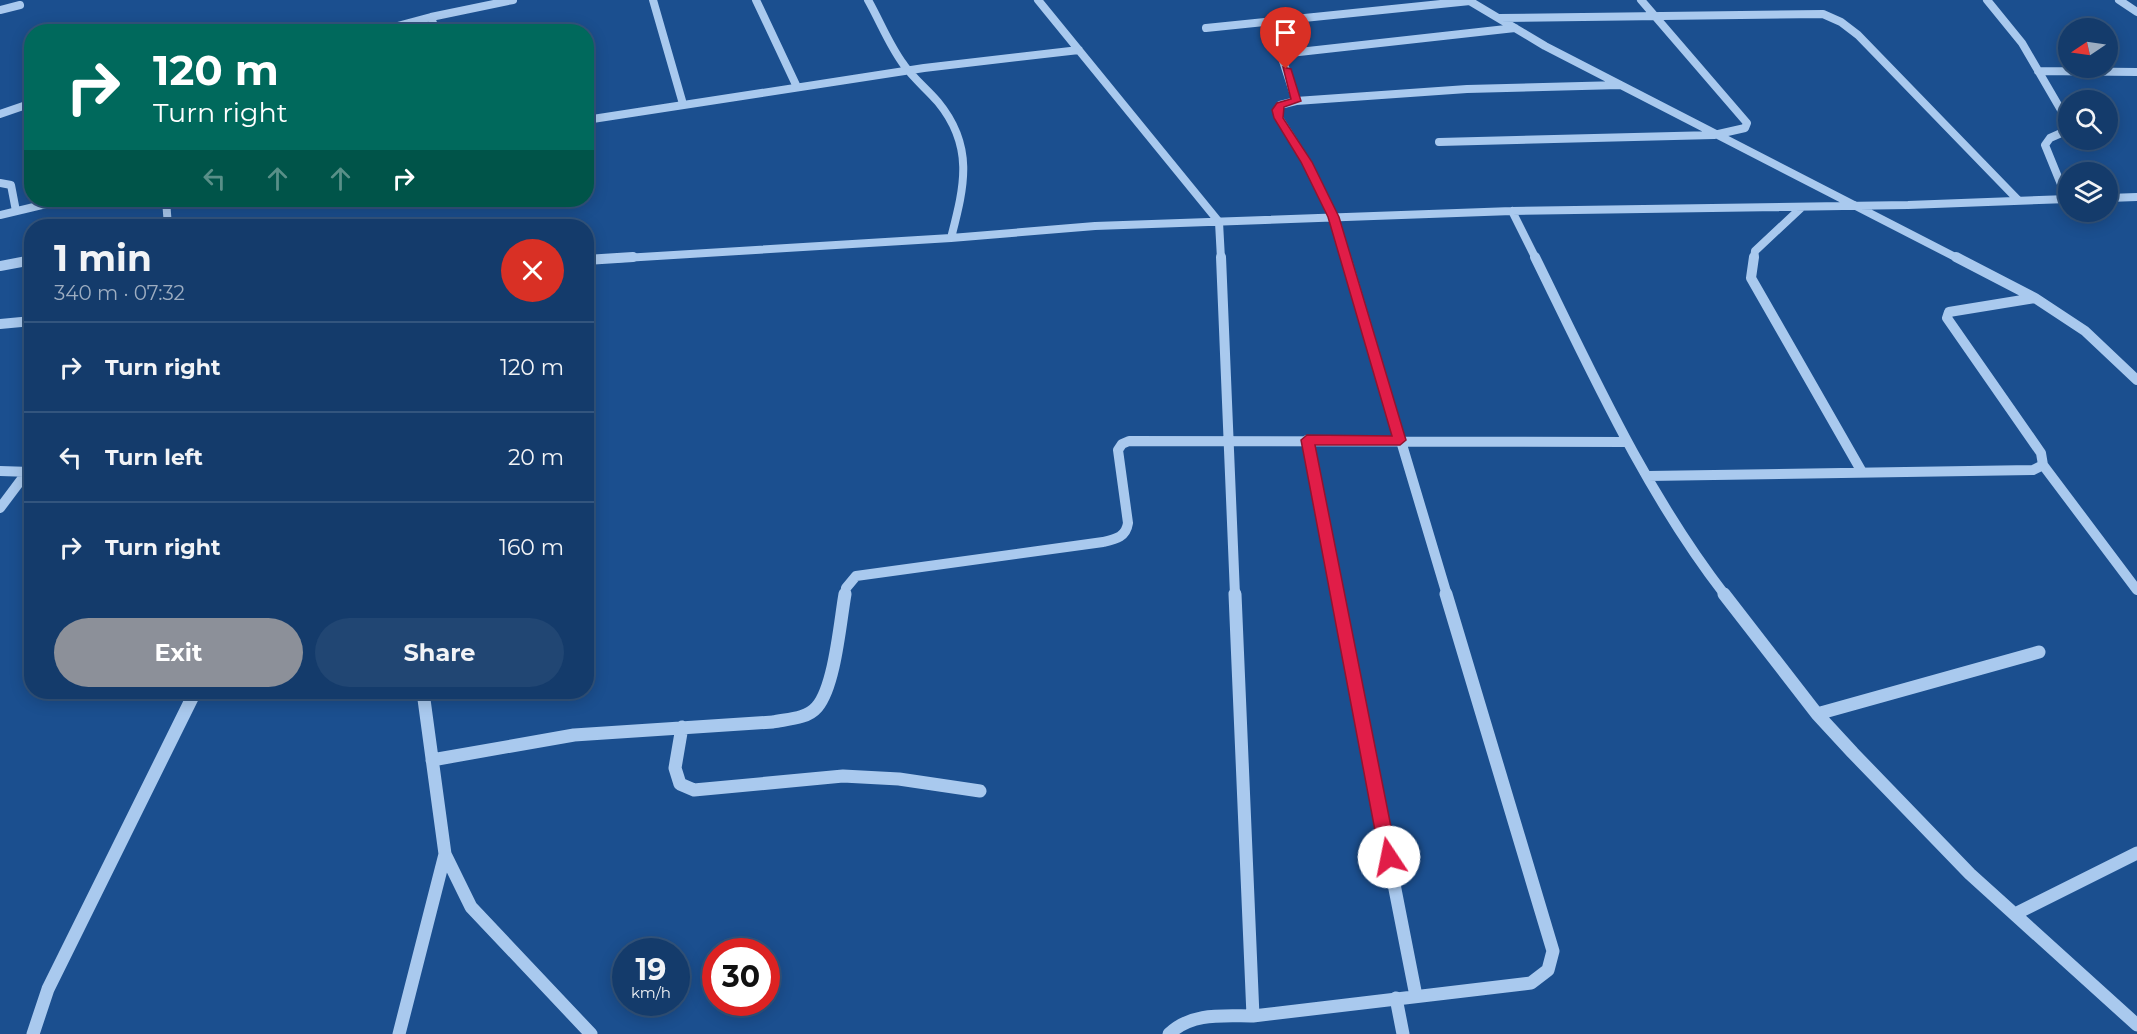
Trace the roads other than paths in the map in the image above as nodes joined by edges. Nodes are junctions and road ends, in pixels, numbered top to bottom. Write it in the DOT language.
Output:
graph roads {
  1 [pos="513,0"];
  2 [pos="653,0"];
  3 [pos="756,0"];
  4 [pos="868,0"];
  5 [pos="1038,0"];
  6 [pos="1641,0"];
  7 [pos="1986,0"];
  8 [pos="2120,0"];
  9 [pos="1469,1"];
  10 [pos="20,5"];
  11 [pos="0,10"];
  12 [pos="2137,12"];
  13 [pos="1654,15"];
  14 [pos="431,17"];
  15 [pos="1499,18"];
  16 [pos="1270,21"];
  17 [pos="405,24"];
  18 [pos="433,24"];
  19 [pos="1206,28"];
  20 [pos="1515,28"];
  21 [pos="1079,50"];
  22 [pos="1281,54"];
  23 [pos="908,71"];
  24 [pos="2038,71"];
  25 [pos="2137,72"];
  26 [pos="1620,85"];
  27 [pos="798,87"];
  28 [pos="1296,101"];
  29 [pos="683,104"];
  30 [pos="2058,105"];
  31 [pos="24,106"];
  32 [pos="0,114"];
  33 [pos="594,119"];
  34 [pos="2058,134"];
  35 [pos="1714,135"];
  36 [pos="1439,142"];
  37 [pos="2058,176"];
  38 [pos="0,183"];
  39 [pos="2137,197"];
  40 [pos="2118,198"];
  41 [pos="2058,199"];
  42 [pos="2018,200"];
  43 [pos="1856,206"];
  44 [pos="33,207"];
  45 [pos="1802,207"];
  46 [pos="16,211"];
  47 [pos="1512,211"];
  48 [pos="0,215"];
  49 [pos="1334,217"];
  50 [pos="1219,222"];
  51 [pos="951,238"];
  52 [pos="594,260"];
  53 [pos="24,262"];
  54 [pos="0,266"];
  55 [pos="2035,298"];
  56 [pos="24,322"];
  57 [pos="0,324"];
  58 [pos="2137,380"];
  59 [pos="1229,440"];
  60 [pos="1307,440"];
  61 [pos="1400,440"];
  62 [pos="1626,442"];
  63 [pos="2043,465"];
  64 [pos="0,471"];
  65 [pos="24,472"];
  66 [pos="1862,472"];
  67 [pos="1648,476"];
  68 [pos="24,478"];
  69 [pos="0,508"];
  70 [pos="2137,590"];
  71 [pos="2038,652"];
  72 [pos="192,699"];
  73 [pos="424,699"];
  74 [pos="1817,714"];
  75 [pos="682,728"];
  76 [pos="432,760"];
  77 [pos="980,791"];
  78 [pos="2137,853"];
  79 [pos="445,854"];
  80 [pos="2015,914"];
  81 [pos="1416,996"];
  82 [pos="1396,998"];
  83 [pos="1253,1016"];
  84 [pos="2137,1025"];
  85 [pos="33,1034"];
  86 [pos="399,1034"];
  87 [pos="591,1034"];
  88 [pos="1169,1034"];
  89 [pos="1402,1034"];
  1 -- 14 [label="street"];
  2 -- 29 [label="street"];
  3 -- 27 [label="street"];
  4 -- 23 [label="street"];
  5 -- 21 [label="street"];
  6 -- 13 [label="street"];
  7 -- 24 [label="street"];
  8 -- 12 [label="street"];
  9 -- 15 [label="street"];
  9 -- 16 [label="street"];
  10 -- 11 [label="street"];
  13 -- 15 [label="street"];
  13 -- 35 [label="street"];
  13 -- 42 [label="street"];
  14 -- 17 [label="street"];
  14 -- 18 [label="street"];
  15 -- 20 [label="street"];
  16 -- 19 [label="street"];
  16 -- 22 [label="street"];
  20 -- 22 [label="street"];
  20 -- 26 [label="street"];
  21 -- 23 [label="street"];
  21 -- 50 [label="street"];
  22 -- 28 [label="street"];
  23 -- 27 [label="street"];
  23 -- 51 [label="street"];
  24 -- 25 [label="street"];
  24 -- 30 [label="street"];
  26 -- 28 [label="street"];
  26 -- 35 [label="street"];
  27 -- 29 [label="street"];
  28 -- 49 [label="street"];
  29 -- 33 [label="street"];
  31 -- 32 [label="street"];
  34 -- 37 [label="street"];
  35 -- 36 [label="street"];
  35 -- 43 [label="street"];
  38 -- 46 [label="street"];
  39 -- 40 [label="street"];
  41 -- 42 [label="street"];
  42 -- 43 [label="street"];
  43 -- 45 [label="street"];
  43 -- 55 [label="street"];
  44 -- 46 [label="street"];
  45 -- 47 [label="street"];
  45 -- 66 [label="street"];
  46 -- 48 [label="street"];
  47 -- 49 [label="street"];
  47 -- 62 [label="street"];
  49 -- 50 [label="street"];
  49 -- 61 [label="street"];
  50 -- 51 [label="street"];
  50 -- 59 [label="street"];
  51 -- 52 [label="street"];
  53 -- 54 [label="street"];
  55 -- 58 [label="street"];
  55 -- 63 [label="street"];
  56 -- 57 [label="street"];
  59 -- 60 [label="street"];
  59 -- 75 [label="street"];
  59 -- 83 [label="street"];
  60 -- 61 [label="street"];
  60 -- 81 [label="street"];
  61 -- 62 [label="street"];
  61 -- 81 [label="street"];
  62 -- 67 [label="street"];
  63 -- 66 [label="street"];
  63 -- 70 [label="street"];
  64 -- 65 [label="street"];
  66 -- 67 [label="street"];
  67 -- 74 [label="street"];
  68 -- 69 [label="street"];
  71 -- 74 [label="street"];
  72 -- 85 [label="street"];
  73 -- 76 [label="street"];
  74 -- 80 [label="street"];
  75 -- 76 [label="street"];
  75 -- 77 [label="street"];
  76 -- 79 [label="street"];
  78 -- 80 [label="street"];
  79 -- 86 [label="street"];
  79 -- 87 [label="street"];
  80 -- 84 [label="street"];
  81 -- 82 [label="street"];
  82 -- 83 [label="street"];
  82 -- 89 [label="street"];
  83 -- 88 [label="street"];
}
